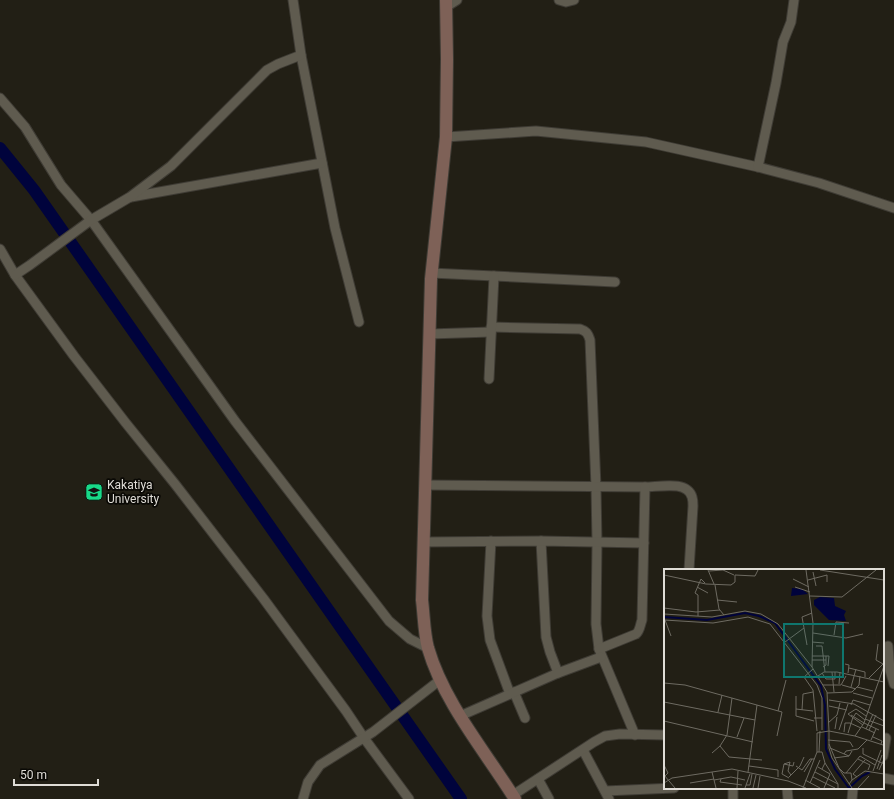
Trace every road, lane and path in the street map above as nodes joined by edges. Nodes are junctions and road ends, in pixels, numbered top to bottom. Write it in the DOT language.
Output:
graph roads {
  1 [pos="293,0"];
  2 [pos="457,0"];
  3 [pos="559,0"];
  4 [pos="574,0"];
  5 [pos="794,0"];
  6 [pos="446,4"];
  7 [pos="301,55"];
  8 [pos="0,98"];
  9 [pos="446,137"];
  10 [pos="322,163"];
  11 [pos="758,168"];
  12 [pos="130,197"];
  13 [pos="894,208"];
  14 [pos="88,223"];
  15 [pos="0,249"];
  16 [pos="431,273"];
  17 [pos="15,275"];
  18 [pos="494,276"];
  19 [pos="615,282"];
  20 [pos="359,322"];
  21 [pos="491,329"];
  22 [pos="429,334"];
  23 [pos="488,378"];
  24 [pos="425,485"];
  25 [pos="596,487"];
  26 [pos="645,487"];
  27 [pos="491,541"];
  28 [pos="542,541"];
  29 [pos="423,542"];
  30 [pos="597,542"];
  31 [pos="644,543"];
  32 [pos="689,569"];
  33 [pos="888,646"];
  34 [pos="428,648"];
  35 [pos="600,653"];
  36 [pos="558,673"];
  37 [pos="440,680"];
  38 [pos="894,684"];
  39 [pos="512,693"];
  40 [pos="460,716"];
  41 [pos="525,718"];
  42 [pos="664,734"];
  43 [pos="635,735"];
  44 [pos="364,738"];
  45 [pos="888,739"];
  46 [pos="583,750"];
  47 [pos="884,753"];
  48 [pos="884,778"];
  49 [pos="538,779"];
  50 [pos="894,780"];
  51 [pos="664,789"];
  52 [pos="787,789"];
  53 [pos="854,789"];
  54 [pos="607,795"];
  55 [pos="514,797"];
  56 [pos="303,799"];
  57 [pos="409,799"];
  58 [pos="549,799"];
  59 [pos="788,799"];
  60 [pos="852,799"];
  1 -- 7 [label="street"];
  2 -- 6 [label="street"];
  3 -- 4 [label="street"];
  5 -- 11 [label="street"];
  6 -- 9 [label="street"];
  7 -- 10 [label="street"];
  7 -- 12 [label="street"];
  8 -- 14 [label="street"];
  9 -- 11 [label="street"];
  9 -- 16 [label="street"];
  10 -- 12 [label="street"];
  10 -- 20 [label="street"];
  11 -- 13 [label="street"];
  12 -- 14 [label="street"];
  14 -- 17 [label="street"];
  14 -- 34 [label="street"];
  15 -- 17 [label="street"];
  16 -- 18 [label="street"];
  16 -- 22 [label="street"];
  17 -- 44 [label="street"];
  18 -- 19 [label="street"];
  18 -- 21 [label="street"];
  21 -- 22 [label="street"];
  21 -- 23 [label="street"];
  21 -- 25 [label="street"];
  22 -- 24 [label="street"];
  24 -- 25 [label="street"];
  24 -- 29 [label="street"];
  25 -- 26 [label="street"];
  25 -- 30 [label="street"];
  26 -- 31 [label="street"];
  26 -- 32 [label="street"];
  27 -- 28 [label="street"];
  27 -- 29 [label="street"];
  27 -- 39 [label="street"];
  28 -- 30 [label="street"];
  28 -- 36 [label="street"];
  29 -- 34 [label="street"];
  30 -- 31 [label="street"];
  30 -- 35 [label="street"];
  31 -- 35 [label="street"];
  33 -- 38 [label="street"];
  34 -- 37 [label="street"];
  35 -- 36 [label="street"];
  35 -- 43 [label="street"];
  36 -- 39 [label="street"];
  37 -- 40 [label="street"];
  37 -- 44 [label="street"];
  39 -- 40 [label="street"];
  39 -- 41 [label="street"];
  40 -- 55 [label="street"];
  42 -- 43 [label="street"];
  43 -- 46 [label="street"];
  44 -- 56 [label="street"];
  44 -- 57 [label="street"];
  45 -- 47 [label="street"];
  46 -- 49 [label="street"];
  46 -- 54 [label="street"];
  48 -- 50 [label="street"];
  49 -- 55 [label="street"];
  49 -- 58 [label="street"];
  51 -- 54 [label="street"];
  52 -- 59 [label="street"];
  53 -- 60 [label="street"];
}
